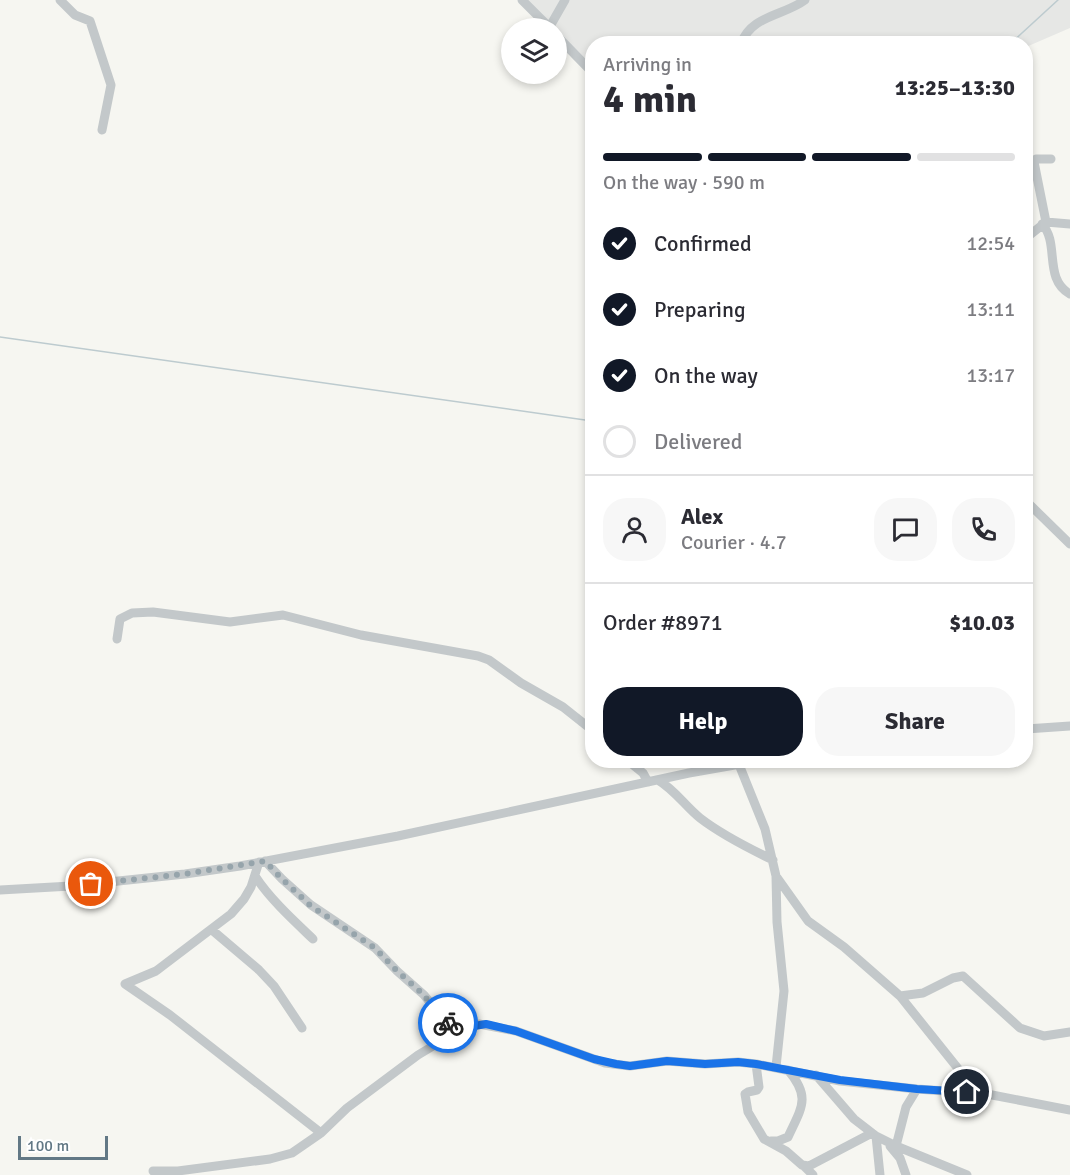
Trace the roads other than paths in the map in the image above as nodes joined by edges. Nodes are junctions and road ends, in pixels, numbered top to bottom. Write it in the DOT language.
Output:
graph roads {
  1 [pos="60,0"];
  2 [pos="522,0"];
  3 [pos="565,0"];
  4 [pos="805,0"];
  5 [pos="540,18"];
  6 [pos="555,18"];
  7 [pos="744,36"];
  8 [pos="567,46"];
  9 [pos="585,65"];
  10 [pos="102,130"];
  11 [pos="1051,159"];
  12 [pos="1044,223"];
  13 [pos="1070,224"];
  14 [pos="1033,232"];
  15 [pos="1070,294"];
  16 [pos="1033,508"];
  17 [pos="1070,544"];
  18 [pos="117,639"];
  19 [pos="585,724"];
  20 [pos="1070,726"];
  21 [pos="1033,729"];
  22 [pos="636,768"];
  23 [pos="714,768"];
  24 [pos="741,768"];
  25 [pos="658,780"];
  26 [pos="648,782"];
  27 [pos="773,860"];
  28 [pos="262,862"];
  29 [pos="255,876"];
  30 [pos="776,876"];
  31 [pos="0,890"];
  32 [pos="212,930"];
  33 [pos="313,939"];
  34 [pos="900,996"];
  35 [pos="302,1028"];
  36 [pos="463,1028"];
  37 [pos="1070,1032"];
  38 [pos="756,1064"];
  39 [pos="776,1067"];
  40 [pos="788,1070"];
  41 [pos="816,1075"];
  42 [pos="917,1089"];
  43 [pos="987,1094"];
  44 [pos="1070,1110"];
  45 [pos="321,1133"];
  46 [pos="874,1135"];
  47 [pos="768,1142"];
  48 [pos="886,1142"];
  49 [pos="896,1146"];
  50 [pos="804,1166"];
  51 [pos="153,1171"];
  52 [pos="813,1175"];
  53 [pos="880,1175"];
  54 [pos="906,1175"];
  55 [pos="967,1175"];
  1 -- 10 [label="street"];
  2 -- 5 [label="street"];
  3 -- 6 [label="street"];
  4 -- 7 [label="street"];
  8 -- 9 [label="street"];
  11 -- 12 [label="street"];
  12 -- 13 [label="street"];
  12 -- 14 [label="street"];
  12 -- 15 [label="street"];
  16 -- 17 [label="street"];
  18 -- 19 [label="street"];
  20 -- 21 [label="street"];
  22 -- 26 [label="street"];
  23 -- 25 [label="street"];
  24 -- 27 [label="street"];
  25 -- 26 [label="street"];
  25 -- 27 [label="street"];
  26 -- 28 [label="street"];
  27 -- 30 [label="street"];
  28 -- 29 [label="street"];
  28 -- 31 [label="street"];
  28 -- 36 [label="street"];
  29 -- 32 [label="street"];
  29 -- 33 [label="street"];
  30 -- 34 [label="street"];
  30 -- 39 [label="street"];
  32 -- 35 [label="street"];
  32 -- 45 [label="street"];
  34 -- 37 [label="street"];
  34 -- 43 [label="street"];
  36 -- 38 [label="street"];
  36 -- 45 [label="street"];
  38 -- 39 [label="street"];
  38 -- 47 [label="street"];
  39 -- 40 [label="street"];
  40 -- 41 [label="street"];
  40 -- 47 [label="street"];
  41 -- 42 [label="street"];
  41 -- 46 [label="street"];
  42 -- 43 [label="street"];
  42 -- 49 [label="street"];
  43 -- 44 [label="street"];
  45 -- 51 [label="street"];
  46 -- 48 [label="street"];
  46 -- 50 [label="street"];
  46 -- 53 [label="street"];
  47 -- 50 [label="street"];
  48 -- 49 [label="street"];
  48 -- 54 [label="street"];
  49 -- 55 [label="street"];
  50 -- 52 [label="street"];
}
